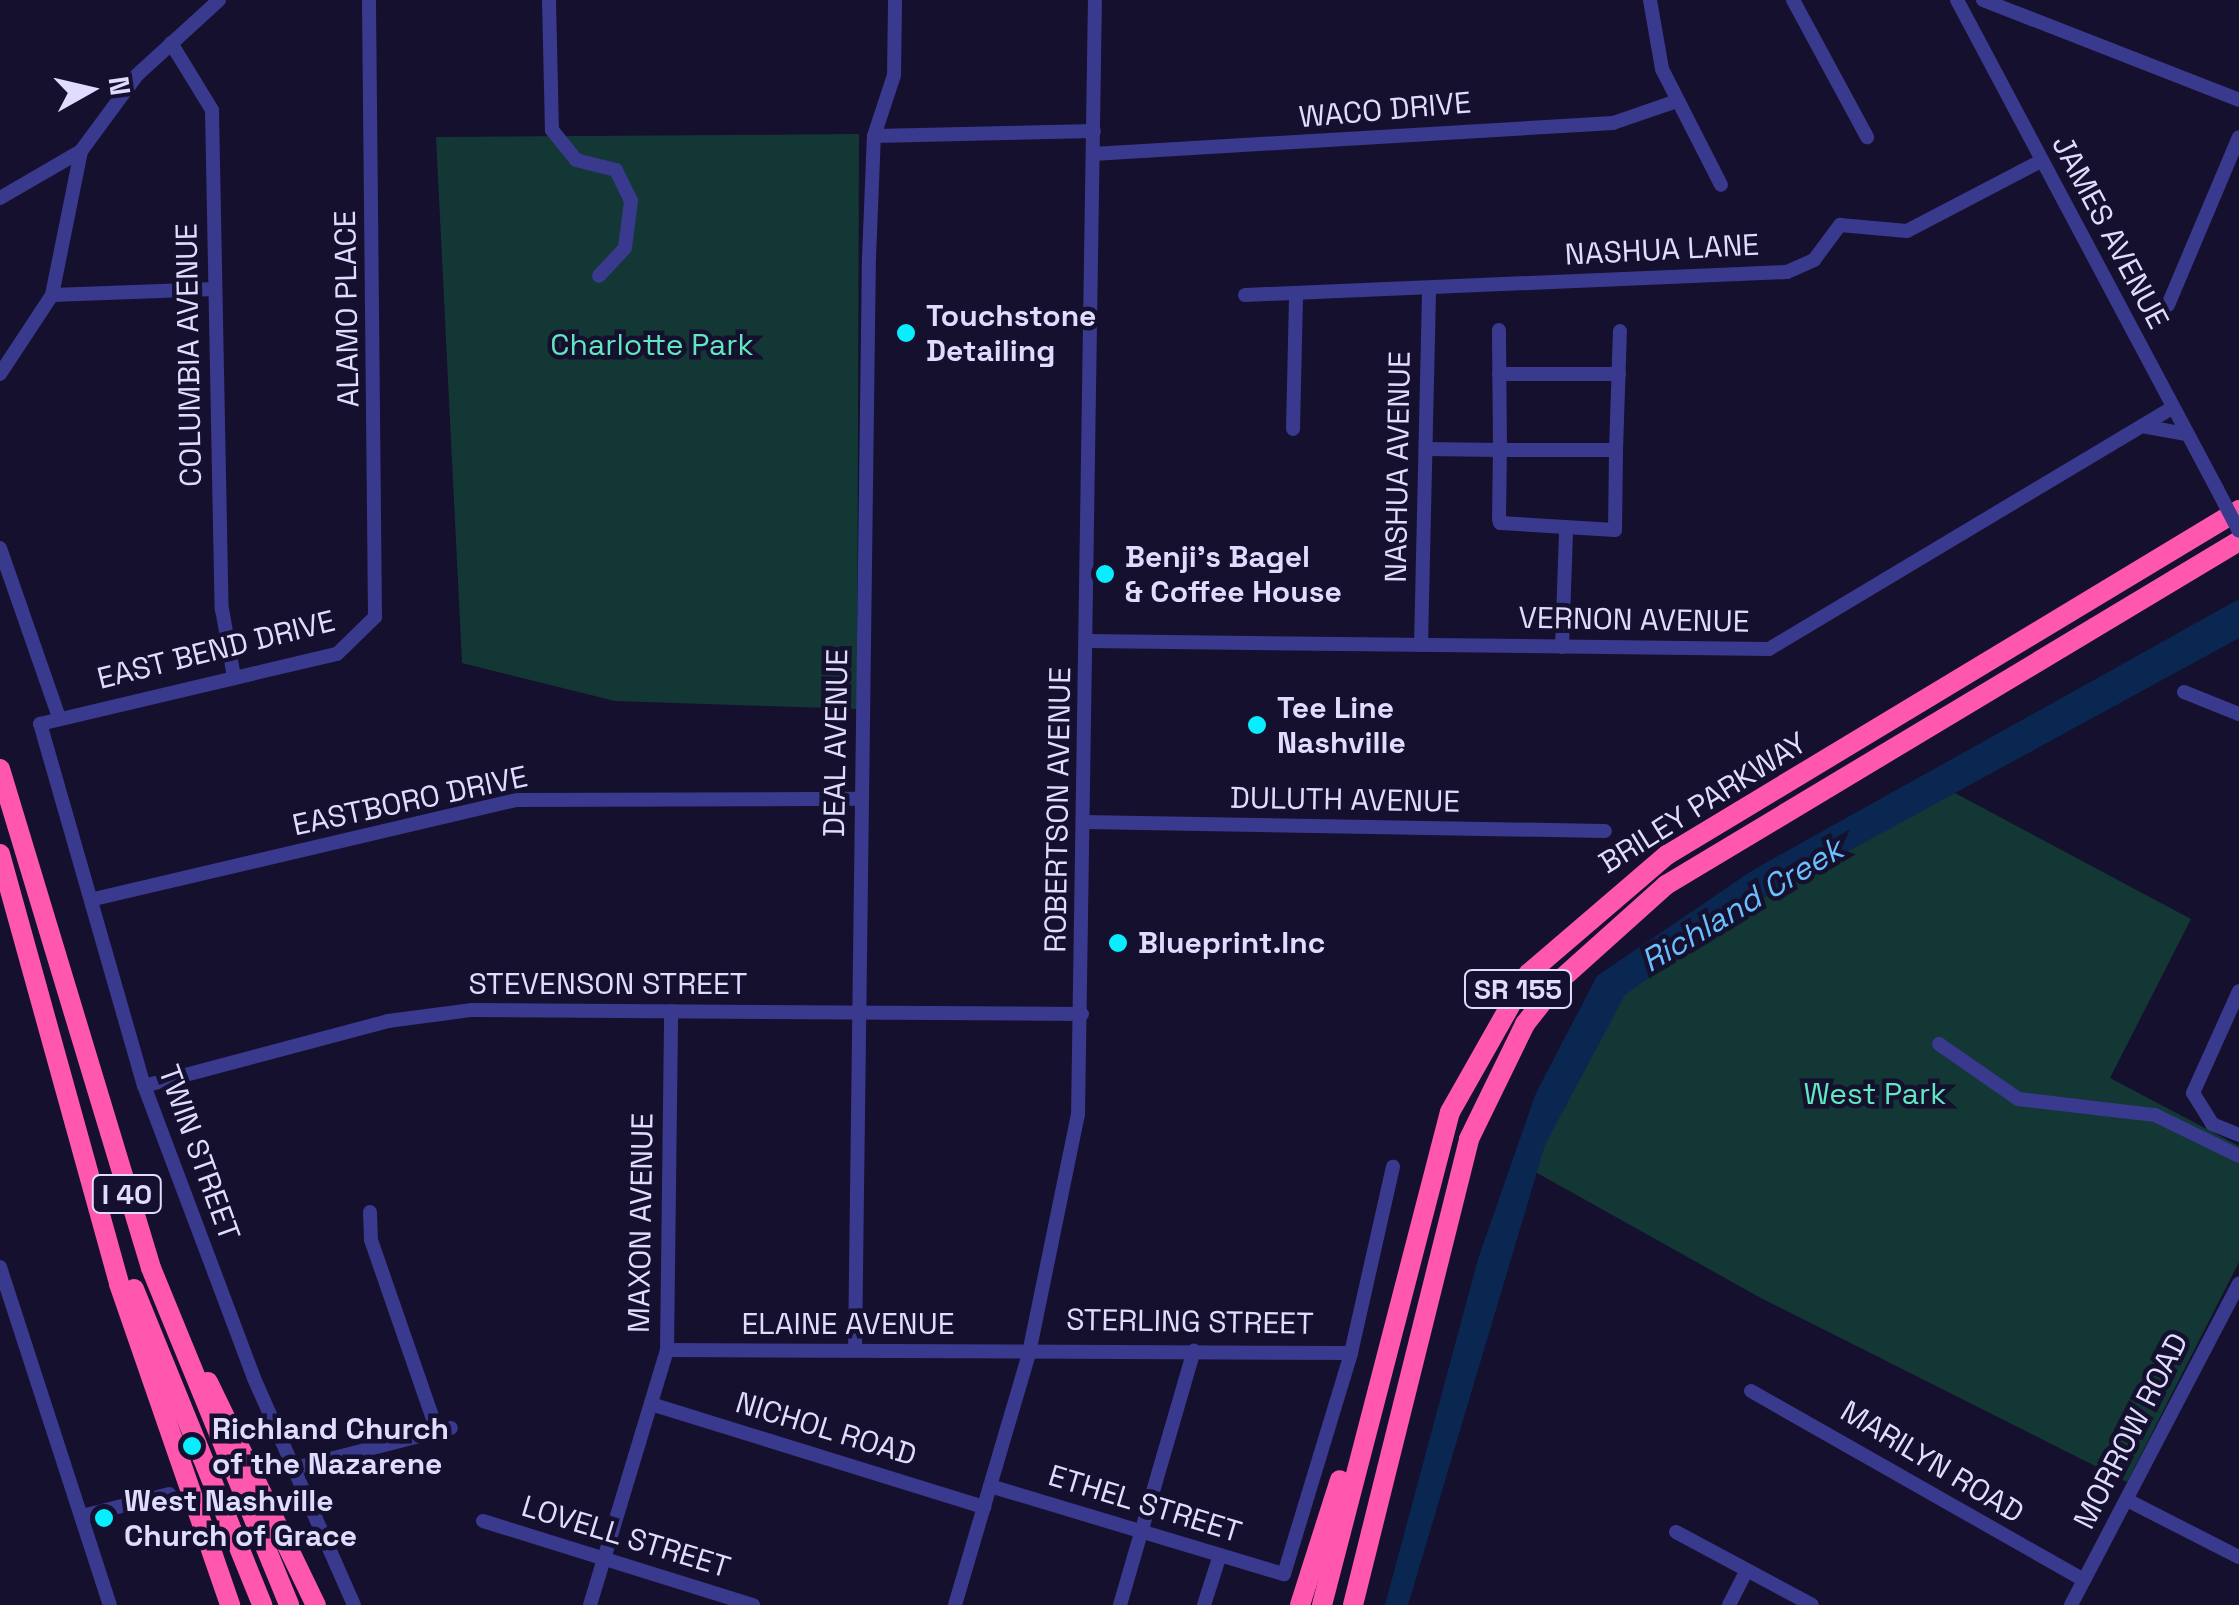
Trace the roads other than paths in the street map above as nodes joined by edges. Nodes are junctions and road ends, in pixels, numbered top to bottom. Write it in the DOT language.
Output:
graph roads {
  1 [pos="219,0"];
  2 [pos="369,0"];
  3 [pos="549,0"];
  4 [pos="895,0"];
  5 [pos="1095,0"];
  6 [pos="1650,0"];
  7 [pos="1793,0"];
  8 [pos="1956,0"];
  9 [pos="1983,0"];
  10 [pos="170,43"];
  11 [pos="2239,100"];
  12 [pos="1676,101"];
  13 [pos="1094,132"];
  14 [pos="874,136"];
  15 [pos="1867,136"];
  16 [pos="2239,137"];
  17 [pos="81,151"];
  18 [pos="1094,154"];
  19 [pos="2041,161"];
  20 [pos="1721,185"];
  21 [pos="0,198"];
  22 [pos="599,276"];
  23 [pos="215,289"];
  24 [pos="1429,290"];
  25 [pos="1296,294"];
  26 [pos="52,295"];
  27 [pos="1246,296"];
  28 [pos="2168,305"];
  29 [pos="1499,330"];
  30 [pos="1620,331"];
  31 [pos="0,374"];
  32 [pos="1499,374"];
  33 [pos="1619,374"];
  34 [pos="2172,408"];
  35 [pos="2142,426"];
  36 [pos="1293,428"];
  37 [pos="2186,434"];
  38 [pos="1426,450"];
  39 [pos="1500,450"];
  40 [pos="1616,450"];
  41 [pos="2239,510"];
  42 [pos="1566,530"];
  43 [pos="2239,531"];
  44 [pos="2239,541"];
  45 [pos="0,548"];
  46 [pos="375,617"];
  47 [pos="1088,641"];
  48 [pos="1421,645"];
  49 [pos="1562,646"];
  50 [pos="234,677"];
  51 [pos="2184,692"];
  52 [pos="2239,714"];
  53 [pos="59,718"];
  54 [pos="0,770"];
  55 [pos="862,799"];
  56 [pos="1084,822"];
  57 [pos="1605,831"];
  58 [pos="0,854"];
  59 [pos="94,899"];
  60 [pos="2239,990"];
  61 [pos="670,1010"];
  62 [pos="863,1013"];
  63 [pos="1082,1014"];
  64 [pos="1939,1044"];
  65 [pos="144,1086"];
  66 [pos="2239,1136"];
  67 [pos="82,1140"];
  68 [pos="2239,1156"];
  69 [pos="1392,1168"];
  70 [pos="370,1212"];
  71 [pos="0,1267"];
  72 [pos="2239,1282"];
  73 [pos="159,1291"];
  74 [pos="1388,1336"];
  75 [pos="667,1350"];
  76 [pos="855,1350"];
  77 [pos="1194,1351"];
  78 [pos="1029,1353"];
  79 [pos="1351,1353"];
  80 [pos="1751,1391"];
  81 [pos="651,1404"];
  82 [pos="291,1469"];
  83 [pos="990,1486"];
  84 [pos="169,1494"];
  85 [pos="2127,1500"];
  86 [pos="984,1507"];
  87 [pos="82,1516"];
  88 [pos="483,1521"];
  89 [pos="1143,1532"];
  90 [pos="1676,1532"];
  91 [pos="1220,1555"];
  92 [pos="2239,1557"];
  93 [pos="604,1561"];
  94 [pos="1746,1574"];
  95 [pos="2084,1580"];
  96 [pos="261,1603"];
  97 [pos="110,1605"];
  98 [pos="230,1605"];
  99 [pos="289,1605"];
  100 [pos="316,1605"];
  101 [pos="354,1605"];
  102 [pos="590,1605"];
  103 [pos="753,1605"];
  104 [pos="955,1605"];
  105 [pos="1120,1605"];
  106 [pos="1204,1605"];
  107 [pos="1300,1605"];
  108 [pos="1322,1605"];
  109 [pos="1351,1605"];
  110 [pos="1729,1605"];
  111 [pos="1812,1605"];
  112 [pos="2072,1605"];
  1 -- 10 [label="street"];
  2 -- 46 [label="street, ALAMO PLACE"];
  3 -- 22 [label="street"];
  4 -- 14 [label="street, DEAL AVENUE"];
  5 -- 13 [label="street, ROBERTSON AVENUE"];
  6 -- 12 [label="street"];
  7 -- 15 [label="street"];
  8 -- 19 [label="street, JAMES AVENUE"];
  9 -- 11 [label="street"];
  10 -- 17 [label="street"];
  10 -- 23 [label="street, COLUMBIA AVENUE"];
  12 -- 18 [label="street, WACO DRIVE"];
  12 -- 20 [label="street"];
  13 -- 14 [label="street"];
  13 -- 18 [label="street, ROBERTSON AVENUE"];
  14 -- 55 [label="street, DEAL AVENUE"];
  16 -- 28 [label="street"];
  17 -- 21 [label="street"];
  17 -- 26 [label="street"];
  18 -- 47 [label="street, ROBERTSON AVENUE"];
  19 -- 24 [label="street, NASHUA LANE"];
  19 -- 34 [label="street, JAMES AVENUE"];
  23 -- 26 [label="street"];
  23 -- 50 [label="street, COLUMBIA AVENUE"];
  24 -- 25 [label="street, NASHUA LANE"];
  24 -- 38 [label="street, NASHUA AVENUE"];
  25 -- 27 [label="street, NASHUA LANE"];
  25 -- 36 [label="street"];
  26 -- 31 [label="street"];
  29 -- 32 [label="street"];
  30 -- 33 [label="street"];
  32 -- 33 [label="street"];
  32 -- 39 [label="street"];
  33 -- 40 [label="street"];
  34 -- 35 [label="street, VERNON AVENUE"];
  34 -- 37 [label="street, JAMES AVENUE"];
  35 -- 37 [label="street"];
  35 -- 49 [label="street, VERNON AVENUE"];
  37 -- 43 [label="street, JAMES AVENUE, bridge"];
  38 -- 39 [label="street"];
  38 -- 48 [label="street, NASHUA AVENUE"];
  39 -- 40 [label="street"];
  39 -- 42 [label="street"];
  40 -- 42 [label="street"];
  41 -- 74 [label="highway, BRILEY PARKWAY / SR 155"];
  42 -- 49 [label="street"];
  44 -- 109 [label="highway, BRILEY PARKWAY / SR 155"];
  45 -- 53 [label="street"];
  46 -- 50 [label="street, EAST BEND DRIVE"];
  47 -- 48 [label="street, VERNON AVENUE"];
  47 -- 56 [label="street, ROBERTSON AVENUE"];
  48 -- 49 [label="street, VERNON AVENUE"];
  50 -- 53 [label="street, EAST BEND DRIVE"];
  51 -- 52 [label="street"];
  53 -- 59 [label="street, TWIN STREET"];
  54 -- 73 [label="highway, I 40"];
  55 -- 59 [label="street, EASTBORO DRIVE"];
  55 -- 62 [label="street, DEAL AVENUE"];
  56 -- 57 [label="street, DULUTH AVENUE"];
  56 -- 63 [label="street, ROBERTSON AVENUE"];
  58 -- 67 [label="highway, I 40"];
  59 -- 65 [label="street, TWIN STREET"];
  60 -- 66 [label="street"];
  61 -- 62 [label="street, STEVENSON STREET"];
  61 -- 65 [label="street, STEVENSON STREET"];
  61 -- 75 [label="street, MAXON AVENUE"];
  62 -- 63 [label="street, STEVENSON STREET"];
  62 -- 76 [label="street, DEAL AVENUE"];
  63 -- 78 [label="street, ROBERTSON AVENUE"];
  64 -- 68 [label="street"];
  65 -- 82 [label="street, TWIN STREET"];
  67 -- 96 [label="highway, I 40"];
  67 -- 98 [label="highway"];
  69 -- 79 [label="street"];
  70 -- 82 [label="street"];
  71 -- 87 [label="street"];
  72 -- 85 [label="street, MORROW ROAD"];
  73 -- 99 [label="highway, I 40"];
  73 -- 100 [label="highway"];
  74 -- 107 [label="highway"];
  74 -- 108 [label="highway, BRILEY PARKWAY / SR 155"];
  75 -- 76 [label="street, ELAINE AVENUE"];
  75 -- 81 [label="street, MAXON AVENUE"];
  76 -- 78 [label="street, ELAINE AVENUE"];
  77 -- 78 [label="street, STERLING STREET"];
  77 -- 79 [label="street, STERLING STREET"];
  77 -- 89 [label="street"];
  78 -- 83 [label="street, ROBERTSON AVENUE"];
  79 -- 91 [label="street, ETHEL STREET"];
  80 -- 95 [label="street, MARILYN ROAD"];
  81 -- 86 [label="street, NICHOL ROAD"];
  81 -- 93 [label="street, MAXON AVENUE"];
  82 -- 101 [label="street, TWIN STREET"];
  83 -- 86 [label="street, ROBERTSON AVENUE"];
  83 -- 89 [label="street, ETHEL STREET"];
  84 -- 87 [label="street"];
  85 -- 92 [label="street"];
  85 -- 95 [label="street, MORROW ROAD"];
  86 -- 104 [label="street, ROBERTSON AVENUE"];
  87 -- 97 [label="street"];
  88 -- 93 [label="street, LOVELL STREET"];
  89 -- 91 [label="street, ETHEL STREET"];
  89 -- 105 [label="street"];
  90 -- 94 [label="street"];
  91 -- 106 [label="street"];
  93 -- 102 [label="street, MAXON AVENUE"];
  93 -- 103 [label="street, LOVELL STREET"];
  94 -- 110 [label="street"];
  94 -- 111 [label="street"];
  95 -- 112 [label="street, MORROW ROAD"];
}
